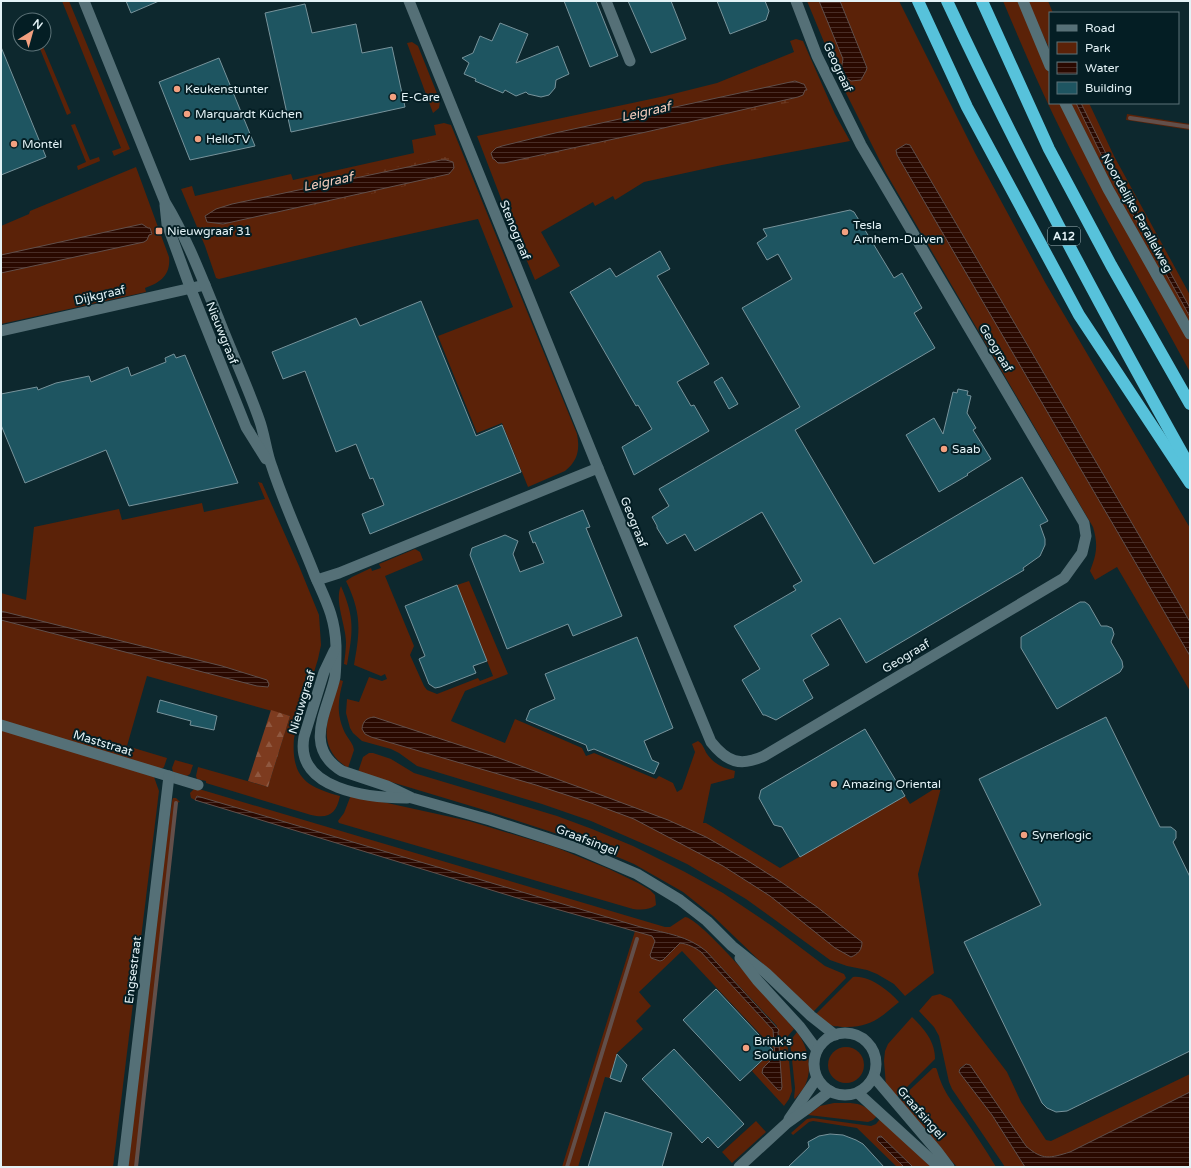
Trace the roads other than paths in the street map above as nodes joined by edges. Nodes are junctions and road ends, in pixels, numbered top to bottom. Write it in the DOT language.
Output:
graph roads {
  1 [pos="84,1"];
  2 [pos="409,1"];
  3 [pos="606,1"];
  4 [pos="796,1"];
  5 [pos="918,1"];
  6 [pos="948,1"];
  7 [pos="982,1"];
  8 [pos="1023,1"];
  9 [pos="630,61"];
  10 [pos="1049,64"];
  11 [pos="1066,104"];
  12 [pos="165,202"];
  13 [pos="204,285"];
  14 [pos="190,288"];
  15 [pos="1,331"];
  16 [pos="1190,334"];
  17 [pos="1190,404"];
  18 [pos="271,466"];
  19 [pos="1190,466"];
  20 [pos="598,468"];
  21 [pos="1190,483"];
  22 [pos="317,580"];
  23 [pos="336,647"];
  24 [pos="1,725"];
  25 [pos="352,775"];
  26 [pos="169,776"];
  27 [pos="198,785"];
  28 [pos="348,790"];
  29 [pos="412,798"];
  30 [pos="732,946"];
  31 [pos="834,1035"];
  32 [pos="817,1050"];
  33 [pos="874,1077"];
  34 [pos="817,1078"];
  35 [pos="830,1092"];
  36 [pos="858,1093"];
  37 [pos="787,1123"];
  38 [pos="123,1167"];
  39 [pos="739,1167"];
  40 [pos="939,1167"];
  41 [pos="949,1167"];
  1 -- 12 [label="street, Nieuwgraaf"];
  2 -- 20 [label="street, Stenograaf"];
  3 -- 9 [label="street"];
  4 -- 20 [label="street, Geograaf"];
  5 -- 21 [label="highway, A12"];
  6 -- 19 [label="highway, A12"];
  7 -- 17 [label="highway, A12"];
  8 -- 10 [label="street"];
  11 -- 16 [label="street, Noordelijke Parallelweg"];
  12 -- 13 [label="street, Nieuwgraaf"];
  12 -- 14 [label="street, Nieuwgraaf"];
  13 -- 14 [label="street, Dijkgraaf"];
  13 -- 18 [label="street, Nieuwgraaf"];
  14 -- 15 [label="street, Dijkgraaf"];
  14 -- 18 [label="street, Nieuwgraaf"];
  18 -- 22 [label="street, Nieuwgraaf"];
  20 -- 22 [label="street"];
  22 -- 23 [label="street, Nieuwgraaf"];
  23 -- 25 [label="street, Nieuwgraaf"];
  23 -- 28 [label="street, Nieuwgraaf"];
  24 -- 26 [label="street, Maststraat"];
  25 -- 29 [label="street, Graafsingel"];
  26 -- 27 [label="street, Maststraat"];
  26 -- 38 [label="street, Engsestraat"];
  28 -- 29 [label="street, Graafsingel"];
  29 -- 30 [label="street, Graafsingel"];
  30 -- 31 [label="street, Graafsingel"];
  30 -- 32 [label="street, Graafsingel"];
  31 -- 32 [label="street"];
  31 -- 33 [label="street"];
  32 -- 34 [label="street"];
  33 -- 36 [label="street"];
  33 -- 41 [label="street, Graafsingel"];
  34 -- 35 [label="street"];
  34 -- 37 [label="street"];
  35 -- 36 [label="street"];
  35 -- 37 [label="street"];
  36 -- 40 [label="street, Graafsingel"];
  37 -- 39 [label="street"];
}
